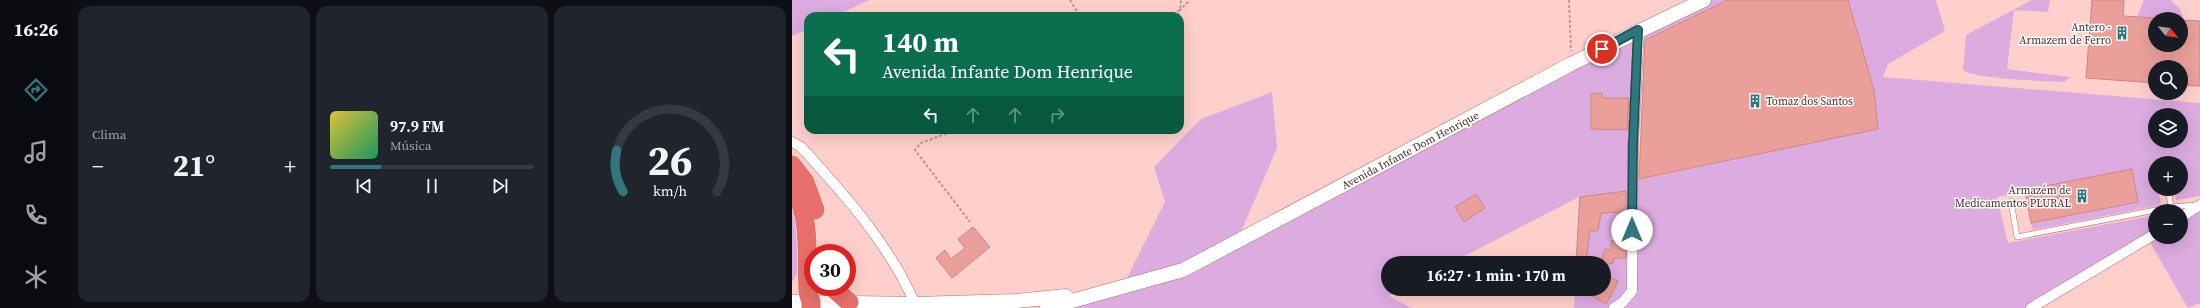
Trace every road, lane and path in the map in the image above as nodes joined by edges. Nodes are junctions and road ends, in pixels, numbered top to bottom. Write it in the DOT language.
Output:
graph roads {
  1 [pos="1070,0"];
  2 [pos="1181,0"];
  3 [pos="1190,0"];
  4 [pos="1569,0"];
  5 [pos="1704,0"];
  6 [pos="1180,10"];
  7 [pos="1078,12"];
  8 [pos="1176,12"];
  9 [pos="1638,30"];
  10 [pos="1572,64"];
  11 [pos="944,134"];
  12 [pos="792,142"];
  13 [pos="792,164"];
  14 [pos="792,188"];
  15 [pos="2012,202"];
  16 [pos="2200,205"];
  17 [pos="2188,206"];
  18 [pos="2148,211"];
  19 [pos="2188,213"];
  20 [pos="970,222"];
  21 [pos="2148,238"];
  22 [pos="805,244"];
  23 [pos="818,244"];
  24 [pos="804,274"];
  25 [pos="792,290"];
  26 [pos="1112,290"];
  27 [pos="842,296"];
  28 [pos="814,299"];
  29 [pos="792,302"];
  30 [pos="849,302"];
  31 [pos="915,304"];
  32 [pos="1047,308"];
  33 [pos="1614,308"];
  34 [pos="2031,308"];
  1 -- 7 [label="path"];
  2 -- 6 [label="path"];
  3 -- 6 [label="path"];
  4 -- 10 [label="path"];
  5 -- 9 [label="main road, Avenida Infante Dom Henrique"];
  6 -- 8 [label="path"];
  9 -- 10 [label="main road, Avenida Infante Dom Henrique"];
  9 -- 33 [label="street"];
  10 -- 26 [label="main road, Avenida Infante Dom Henrique"];
  11 -- 20 [label="path"];
  12 -- 31 [label="street"];
  13 -- 23 [label="highway"];
  14 -- 22 [label="highway"];
  15 -- 18 [label="lane"];
  16 -- 17 [label="lane"];
  16 -- 19 [label="street"];
  21 -- 34 [label="street"];
  24 -- 25 [label="highway"];
  26 -- 31 [label="main road, Avenida Infante Dom Henrique"];
  26 -- 32 [label="main road, Avenida Infante Dom Henrique"];
  27 -- 30 [label="highway"];
  28 -- 29 [label="main road, Avenida Infante Dom Henrique"];
  28 -- 30 [label="main road, Avenida Infante Dom Henrique"];
  30 -- 31 [label="main road, Avenida Infante Dom Henrique"];
}
